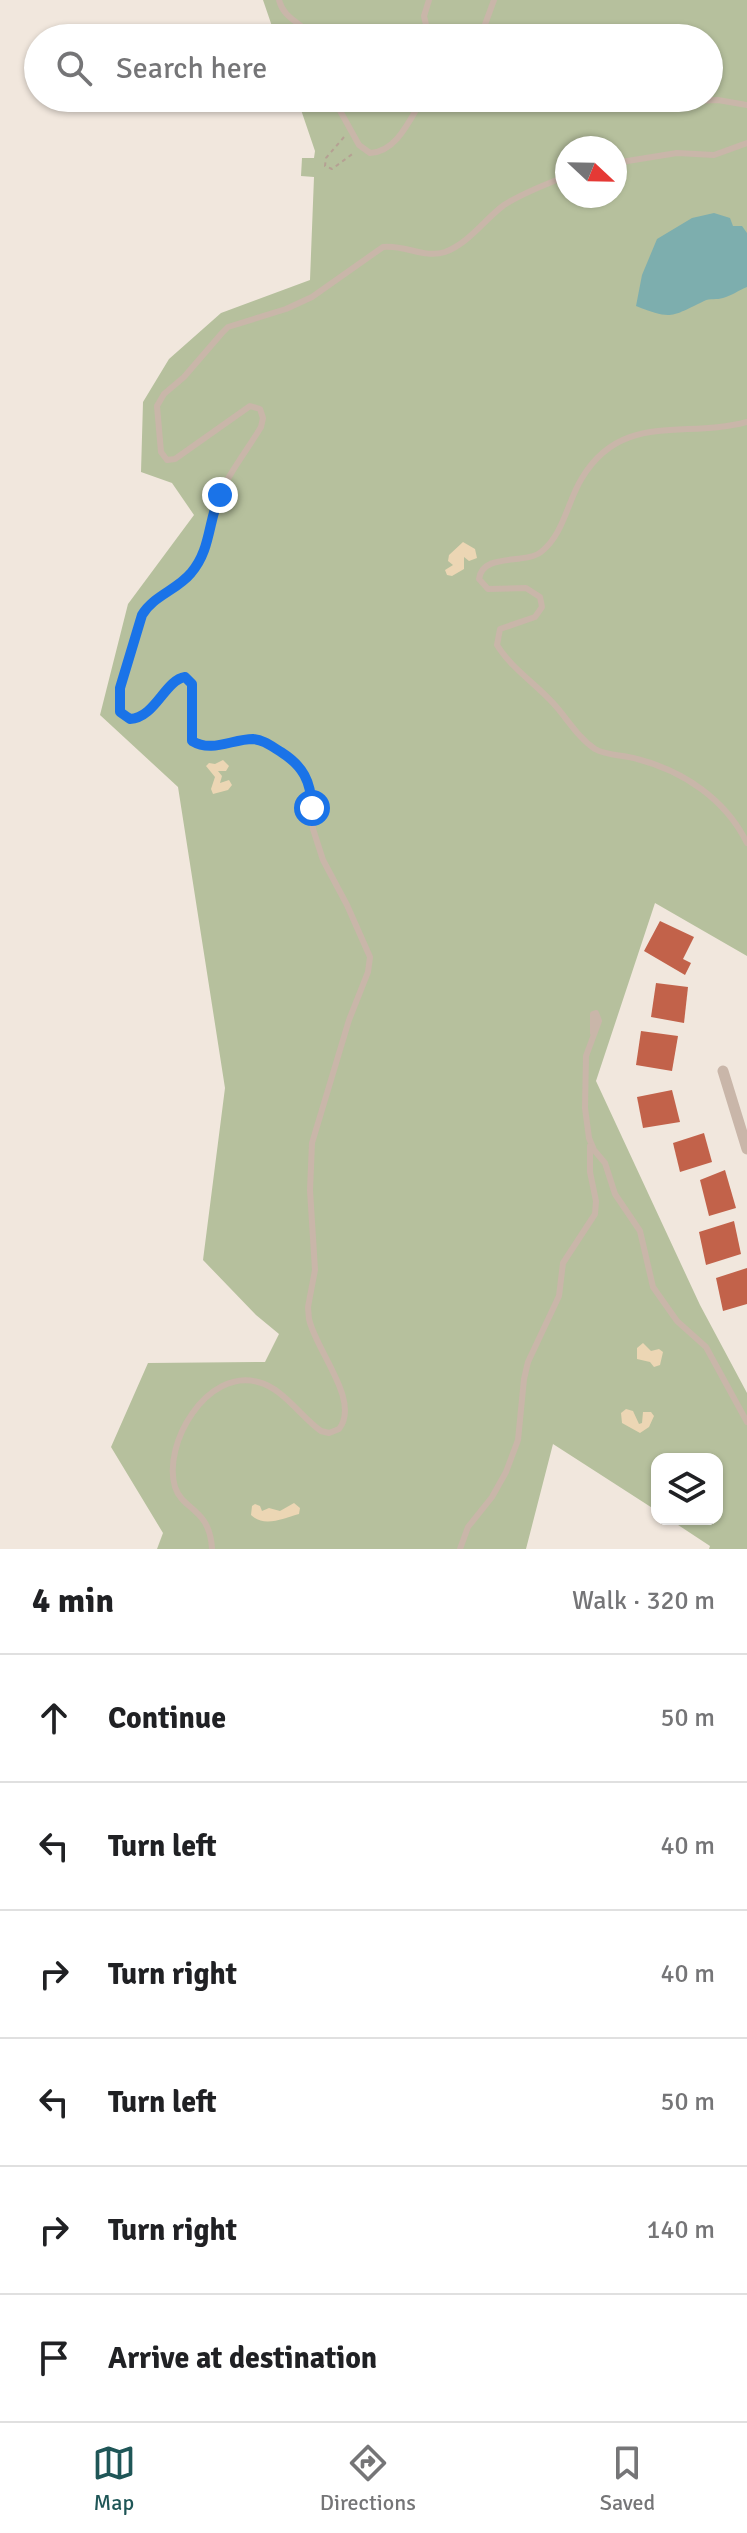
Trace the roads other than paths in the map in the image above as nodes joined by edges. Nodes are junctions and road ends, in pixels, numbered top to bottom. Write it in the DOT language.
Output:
graph roads {
  1 [pos="279,0"];
  2 [pos="429,0"];
  3 [pos="494,0"];
  4 [pos="298,24"];
  5 [pos="426,24"];
  6 [pos="485,24"];
  7 [pos="723,101"];
  8 [pos="747,105"];
  9 [pos="342,112"];
  10 [pos="414,112"];
  11 [pos="747,143"];
  12 [pos="627,161"];
  13 [pos="555,181"];
  14 [pos="747,422"];
  15 [pos="747,843"];
  16 [pos="593,1033"];
  17 [pos="723,1071"];
  18 [pos="589,1138"];
  19 [pos="747,1149"];
  20 [pos="747,1422"];
  21 [pos="212,1549"];
  22 [pos="460,1549"];
  1 -- 4 [label="lane"];
  2 -- 5 [label="lane"];
  3 -- 6 [label="lane"];
  7 -- 8 [label="lane"];
  9 -- 10 [label="lane"];
  11 -- 12 [label="lane"];
  13 -- 21 [label="lane"];
  14 -- 15 [label="lane"];
  16 -- 18 [label="lane"];
  17 -- 19 [label="street"];
  18 -- 20 [label="lane"];
  18 -- 22 [label="lane"];
}
